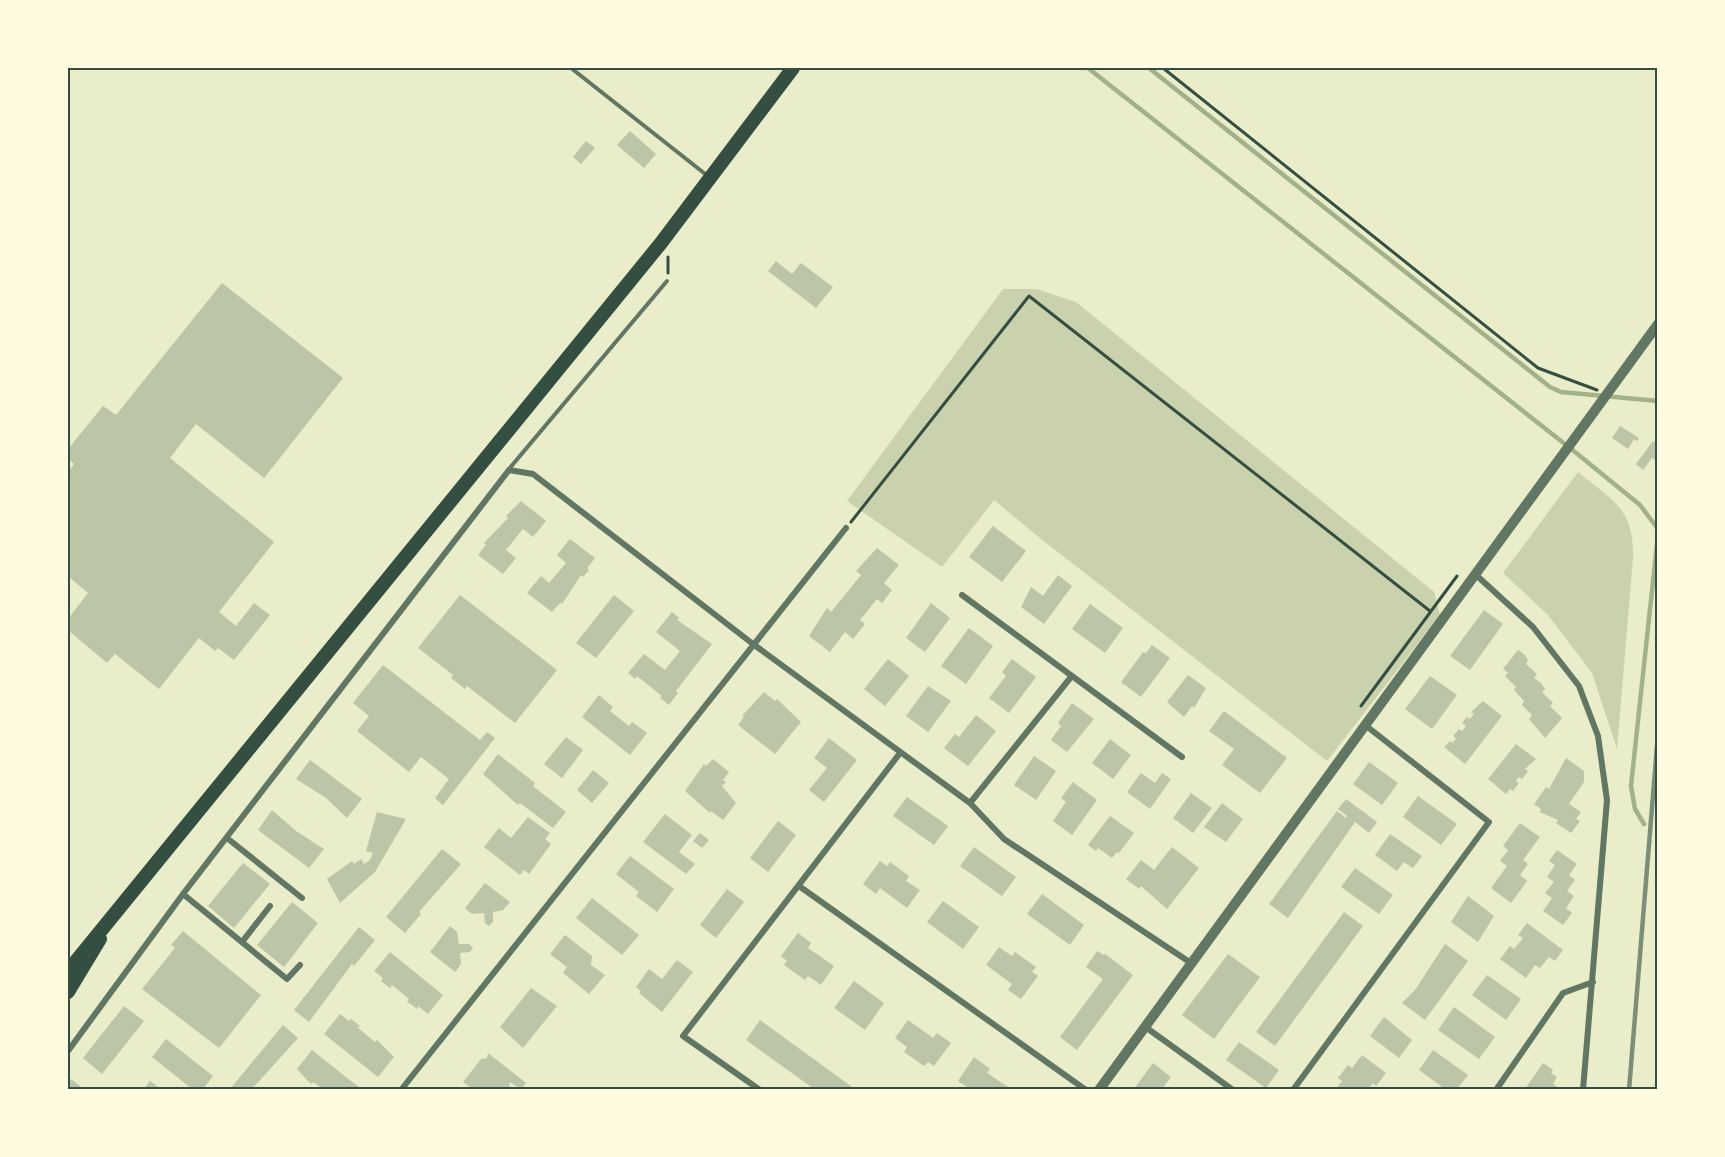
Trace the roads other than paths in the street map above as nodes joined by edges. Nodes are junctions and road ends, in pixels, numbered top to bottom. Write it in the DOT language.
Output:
graph roads {
  1 [pos="571,68"];
  2 [pos="794,68"];
  3 [pos="711,179"];
  4 [pos="667,281"];
  5 [pos="1658,324"];
  6 [pos="509,470"];
  7 [pos="846,528"];
  8 [pos="1474,573"];
  9 [pos="962,595"];
  10 [pos="753,644"];
  11 [pos="1071,677"];
  12 [pos="1365,725"];
  13 [pos="900,753"];
  14 [pos="1182,757"];
  15 [pos="970,803"];
  16 [pos="227,838"];
  17 [pos="799,886"];
  18 [pos="183,894"];
  19 [pos="302,898"];
  20 [pos="270,906"];
  21 [pos="109,924"];
  22 [pos="242,942"];
  23 [pos="1191,963"];
  24 [pos="300,965"];
  25 [pos="68,971"];
  26 [pos="1593,982"];
  27 [pos="68,992"];
  28 [pos="1144,1026"];
  29 [pos="68,1051"];
  30 [pos="401,1089"];
  31 [pos="760,1089"];
  32 [pos="1086,1089"];
  33 [pos="1099,1089"];
  34 [pos="1233,1089"];
  35 [pos="1293,1089"];
  36 [pos="1496,1089"];
  37 [pos="1583,1089"];
  1 -- 3 [label="lane"];
  2 -- 3 [label="main road"];
  3 -- 21 [label="main road"];
  4 -- 6 [label="lane"];
  5 -- 8 [label="street"];
  6 -- 10 [label="street"];
  6 -- 16 [label="street"];
  7 -- 10 [label="street"];
  8 -- 12 [label="street"];
  8 -- 26 [label="street"];
  9 -- 11 [label="street"];
  10 -- 13 [label="street"];
  10 -- 30 [label="street"];
  11 -- 14 [label="street"];
  11 -- 15 [label="street"];
  12 -- 23 [label="street"];
  12 -- 35 [label="street"];
  13 -- 15 [label="street"];
  13 -- 17 [label="street"];
  15 -- 23 [label="street"];
  16 -- 18 [label="street"];
  16 -- 19 [label="street"];
  17 -- 31 [label="street"];
  17 -- 32 [label="street"];
  18 -- 22 [label="street"];
  18 -- 29 [label="street"];
  20 -- 22 [label="street"];
  21 -- 25 [label="main road"];
  21 -- 27 [label="main road"];
  22 -- 24 [label="street"];
  23 -- 28 [label="street"];
  26 -- 36 [label="street"];
  26 -- 37 [label="street"];
  28 -- 33 [label="street"];
  28 -- 34 [label="street"];
}
